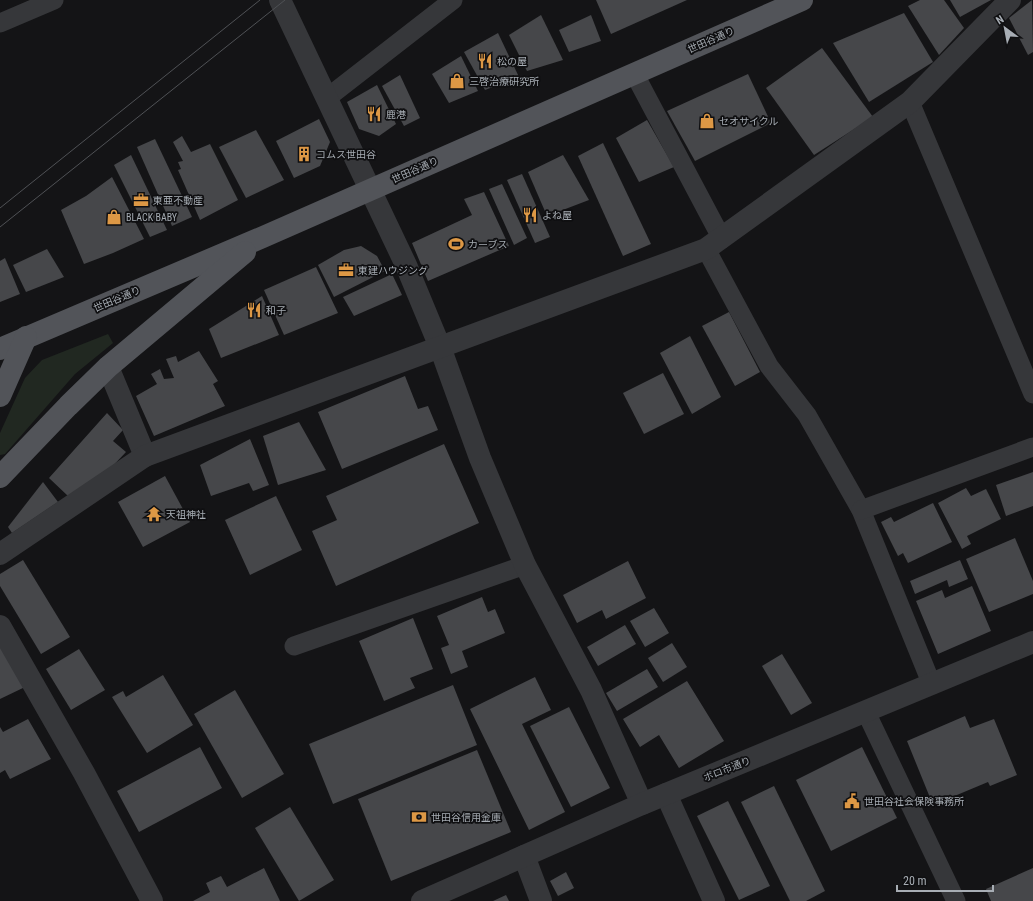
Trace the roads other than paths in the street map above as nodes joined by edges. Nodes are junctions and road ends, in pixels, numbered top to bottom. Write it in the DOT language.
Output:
graph roads {
  1 [pos="54,0"];
  2 [pos="280,0"];
  3 [pos="453,0"];
  4 [pos="802,0"];
  5 [pos="1010,0"];
  6 [pos="0,23"];
  7 [pos="634,74"];
  8 [pos="327,98"];
  9 [pos="910,102"];
  10 [pos="371,189"];
  11 [pos="263,237"];
  12 [pos="714,244"];
  13 [pos="26,337"];
  14 [pos="440,347"];
  15 [pos="0,349"];
  16 [pos="108,368"];
  17 [pos="1033,394"];
  18 [pos="0,396"];
  19 [pos="1033,447"];
  20 [pos="145,456"];
  21 [pos="0,477"];
  22 [pos="861,510"];
  23 [pos="0,554"];
  24 [pos="525,565"];
  25 [pos="0,626"];
  26 [pos="1033,642"];
  27 [pos="294,646"];
  28 [pos="932,685"];
  29 [pos="866,712"];
  30 [pos="666,794"];
  31 [pos="642,804"];
  32 [pos="524,856"];
  33 [pos="152,901"];
  34 [pos="422,901"];
  35 [pos="541,901"];
  36 [pos="714,901"];
  37 [pos="956,901"];
  1 -- 6 [label="lane"];
  2 -- 8 [label="street"];
  3 -- 8 [label="lane"];
  4 -- 7 [label="main road, 世田谷通り"];
  5 -- 9 [label="street"];
  7 -- 10 [label="main road, 世田谷通り"];
  7 -- 12 [label="lane"];
  8 -- 10 [label="street"];
  9 -- 12 [label="street"];
  9 -- 17 [label="lane"];
  10 -- 11 [label="main road, 世田谷通り"];
  10 -- 14 [label="street"];
  11 -- 13 [label="main road, 世田谷通り"];
  11 -- 16 [label="main road"];
  12 -- 14 [label="street"];
  12 -- 22 [label="lane"];
  13 -- 15 [label="main road, 世田谷通り"];
  13 -- 18 [label="main road"];
  14 -- 20 [label="street"];
  14 -- 24 [label="street"];
  16 -- 20 [label="street"];
  16 -- 21 [label="main road"];
  19 -- 22 [label="lane"];
  20 -- 23 [label="street"];
  22 -- 28 [label="lane"];
  24 -- 27 [label="lane"];
  24 -- 31 [label="street"];
  25 -- 33 [label="street"];
  26 -- 28 [label="street, ボロ市通り"];
  28 -- 29 [label="street, ボロ市通り"];
  29 -- 30 [label="street, ボロ市通り"];
  29 -- 37 [label="lane"];
  30 -- 31 [label="street, ボロ市通り"];
  30 -- 36 [label="street"];
  31 -- 32 [label="street, ボロ市通り"];
  32 -- 34 [label="street, ボロ市通り"];
  32 -- 35 [label="street"];
}
